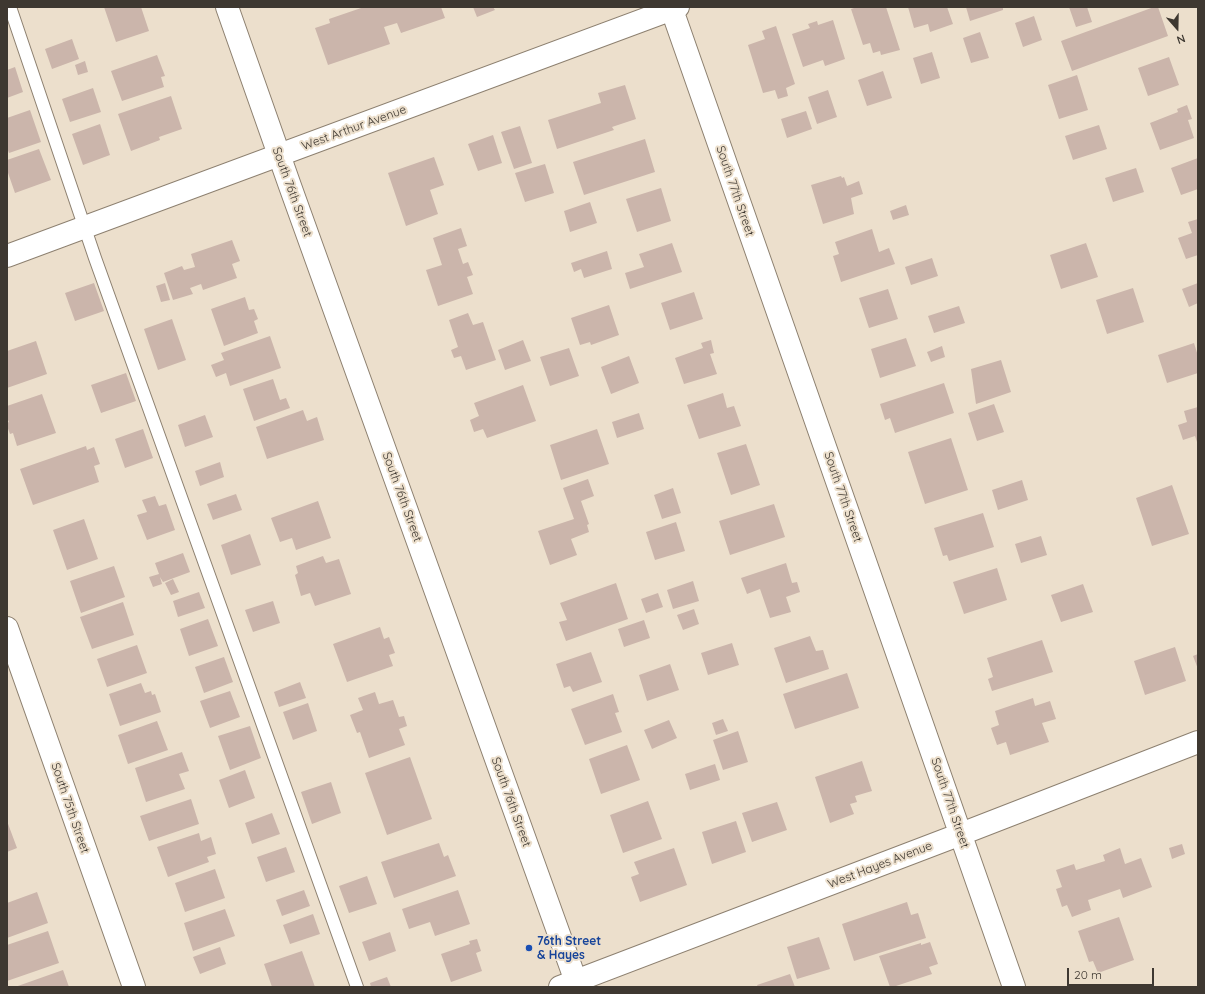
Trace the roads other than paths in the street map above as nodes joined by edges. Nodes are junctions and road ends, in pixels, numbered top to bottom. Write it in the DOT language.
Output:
graph roads {
  1 [pos="10,7"];
  2 [pos="227,7"];
  3 [pos="673,8"];
  4 [pos="279,155"];
  5 [pos="84,228"];
  6 [pos="7,256"];
  7 [pos="7,628"];
  8 [pos="1198,742"];
  9 [pos="961,834"];
  10 [pos="571,985"];
  11 [pos="134,987"];
  12 [pos="357,987"];
  13 [pos="1014,987"];
  1 -- 5 [label="lane"];
  2 -- 4 [label="street, South 76th Street"];
  3 -- 4 [label="street, West Arthur Avenue"];
  3 -- 9 [label="street, South 77th Street"];
  4 -- 5 [label="street, West Arthur Avenue"];
  4 -- 10 [label="street, South 76th Street"];
  5 -- 6 [label="street, West Arthur Avenue"];
  5 -- 12 [label="lane"];
  7 -- 11 [label="street, South 75th Street"];
  8 -- 9 [label="street, West Hayes Avenue"];
  9 -- 10 [label="street, West Hayes Avenue"];
  9 -- 13 [label="street, South 77th Street"];
}
